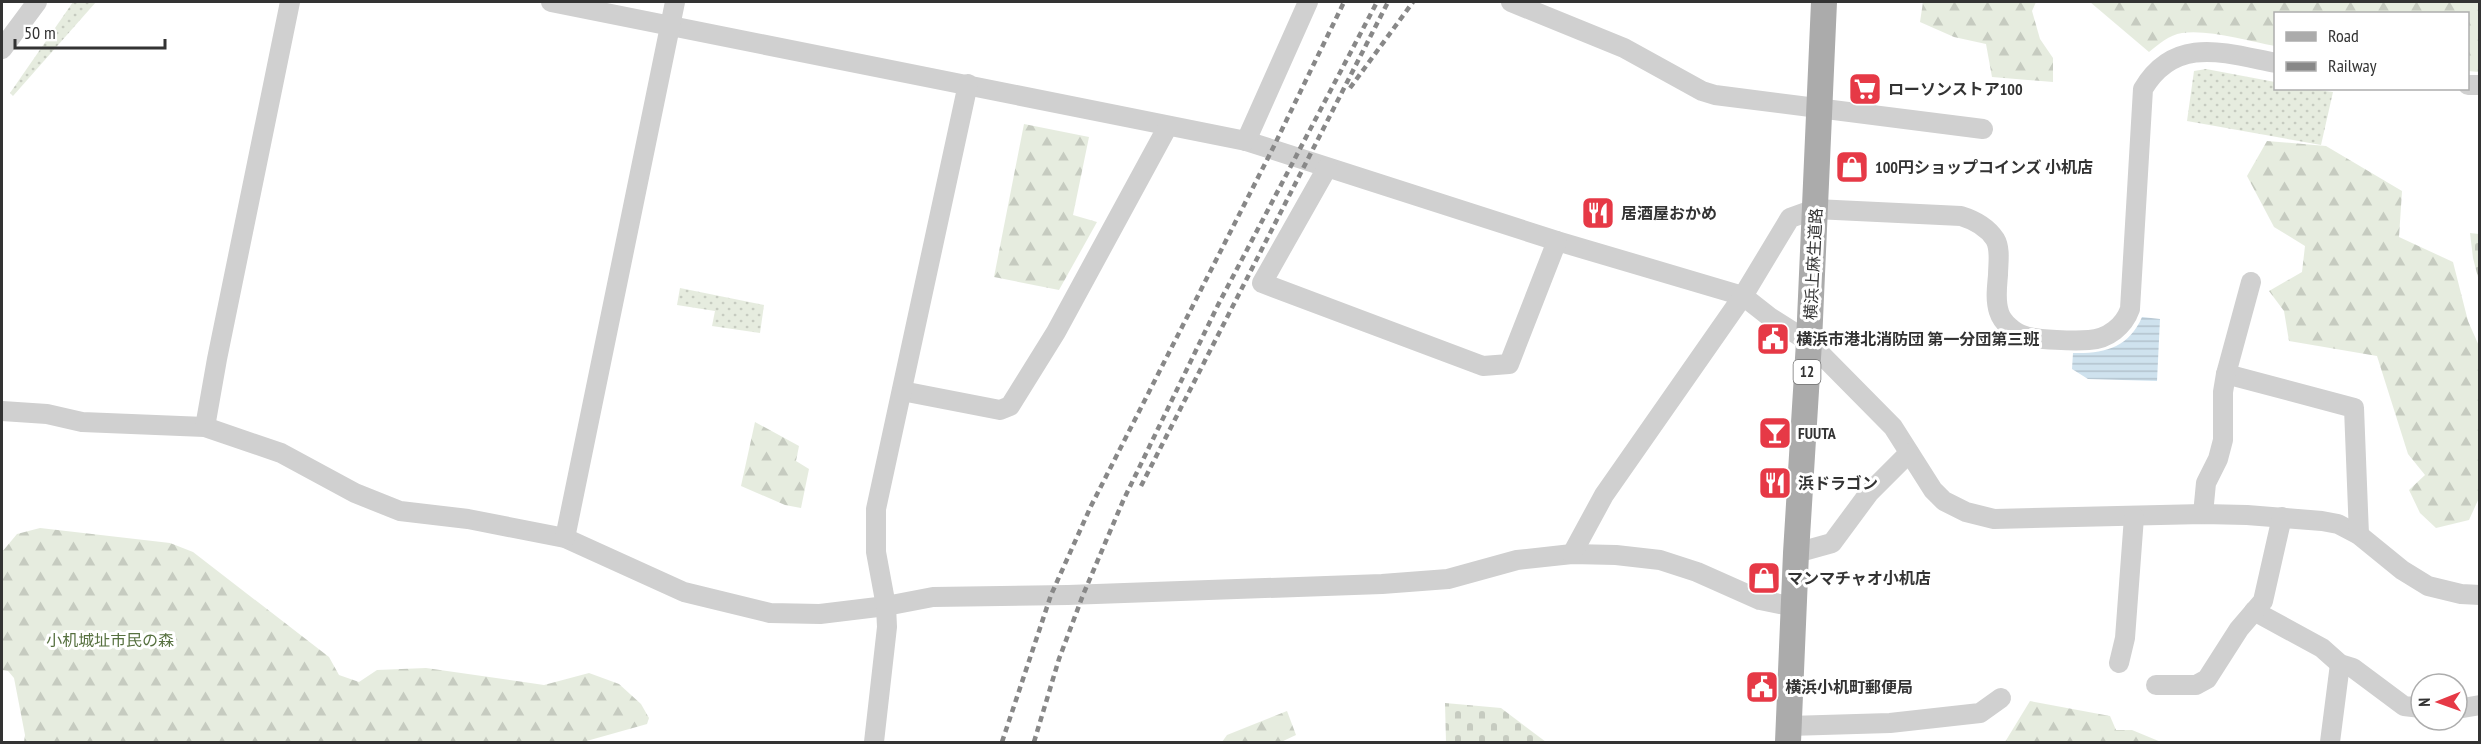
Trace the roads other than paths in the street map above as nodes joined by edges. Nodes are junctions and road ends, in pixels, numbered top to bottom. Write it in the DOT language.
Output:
graph roads {
  1 [pos="37,2"];
  2 [pos="290,2"];
  3 [pos="550,2"];
  4 [pos="675,2"];
  5 [pos="1308,2"];
  6 [pos="1511,2"];
  7 [pos="1824,2"];
  8 [pos="670,26"];
  9 [pos="2,50"];
  10 [pos="2274,63"];
  11 [pos="968,84"];
  12 [pos="1818,110"];
  13 [pos="1168,126"];
  14 [pos="1983,129"];
  15 [pos="1246,141"];
  16 [pos="1327,168"];
  17 [pos="1815,209"];
  18 [pos="1557,241"];
  19 [pos="2251,282"];
  20 [pos="1743,296"];
  21 [pos="1809,342"];
  22 [pos="2226,374"];
  23 [pos="902,391"];
  24 [pos="3,414"];
  25 [pos="205,427"];
  26 [pos="1909,453"];
  27 [pos="2203,514"];
  28 [pos="2134,517"];
  29 [pos="2282,518"];
  30 [pos="2359,535"];
  31 [pos="565,538"];
  32 [pos="1796,553"];
  33 [pos="1572,554"];
  34 [pos="2480,596"];
  35 [pos="886,606"];
  36 [pos="1795,607"];
  37 [pos="2254,611"];
  38 [pos="2119,663"];
  39 [pos="2340,664"];
  40 [pos="2156,685"];
  41 [pos="2001,698"];
  42 [pos="2409,707"];
  43 [pos="1789,734"];
  44 [pos="874,742"];
  45 [pos="2330,742"];
  1 -- 9 [label="street"];
  2 -- 25 [label="street"];
  3 -- 8 [label="street"];
  4 -- 8 [label="street"];
  5 -- 15 [label="street"];
  6 -- 12 [label="street"];
  7 -- 12 [label="main road, 横浜上麻生道路 / 12"];
  8 -- 11 [label="street"];
  8 -- 31 [label="street"];
  10 -- 17 [label="street"];
  11 -- 13 [label="street"];
  11 -- 23 [label="street"];
  12 -- 14 [label="street"];
  12 -- 17 [label="main road, 横浜上麻生道路 / 12"];
  13 -- 15 [label="street"];
  13 -- 23 [label="street"];
  15 -- 16 [label="street"];
  16 -- 18 [label="street"];
  16 -- 18 [label="street"];
  17 -- 20 [label="street"];
  17 -- 21 [label="main road, 横浜上麻生道路 / 12"];
  18 -- 20 [label="street"];
  19 -- 22 [label="street"];
  20 -- 21 [label="street"];
  20 -- 33 [label="street"];
  21 -- 26 [label="street"];
  21 -- 32 [label="main road, 横浜上麻生道路 / 12"];
  22 -- 27 [label="street"];
  22 -- 30 [label="street"];
  23 -- 35 [label="street"];
  24 -- 25 [label="street"];
  25 -- 31 [label="street"];
  26 -- 28 [label="street"];
  26 -- 32 [label="street"];
  27 -- 28 [label="street"];
  27 -- 29 [label="street"];
  28 -- 38 [label="street"];
  29 -- 30 [label="street"];
  29 -- 37 [label="street"];
  30 -- 34 [label="street"];
  31 -- 35 [label="street"];
  32 -- 36 [label="main road, 横浜上麻生道路 / 12"];
  33 -- 35 [label="street"];
  33 -- 36 [label="street"];
  35 -- 44 [label="street"];
  36 -- 43 [label="main road, 横浜上麻生道路 / 12"];
  37 -- 39 [label="street"];
  37 -- 40 [label="street"];
  39 -- 42 [label="street"];
  39 -- 45 [label="street"];
  41 -- 43 [label="street"];
}
